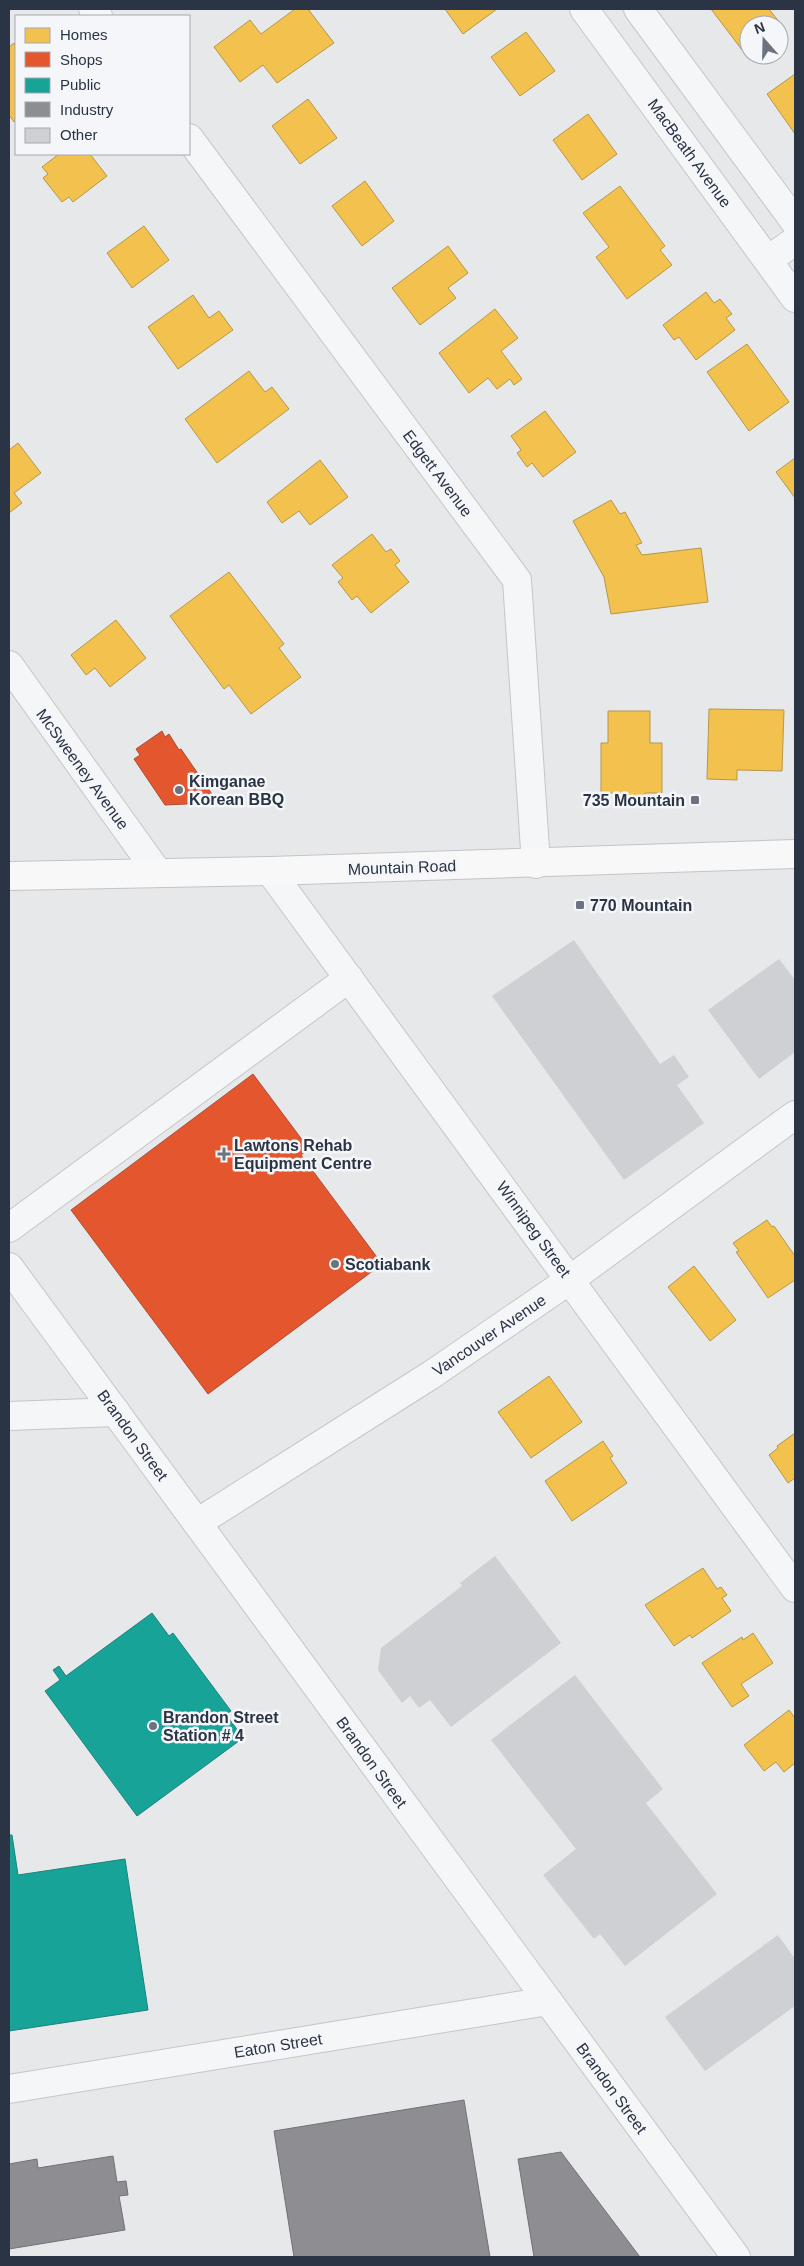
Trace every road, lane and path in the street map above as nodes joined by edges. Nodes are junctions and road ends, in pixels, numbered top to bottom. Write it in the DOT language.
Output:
graph roads {
  1 [pos="584,9"];
  2 [pos="638,9"];
  3 [pos="190,139"];
  4 [pos="795,222"];
  5 [pos="795,241"];
  6 [pos="768,260"];
  7 [pos="795,298"];
  8 [pos="9,665"];
  9 [pos="789,859"];
  10 [pos="536,864"];
  11 [pos="270,871"];
  12 [pos="158,873"];
  13 [pos="9,876"];
  14 [pos="349,978"];
  15 [pos="795,1115"];
  16 [pos="9,1228"];
  17 [pos="9,1267"];
  18 [pos="571,1279"];
  19 [pos="116,1412"];
  20 [pos="9,1416"];
  21 [pos="197,1523"];
  22 [pos="795,1588"];
  23 [pos="548,2001"];
  24 [pos="9,2089"];
  25 [pos="736,2257"];
  1 -- 6 [label="street, MacBeath Avenue"];
  2 -- 4 [label="street"];
  3 -- 10 [label="street, Edgett Avenue"];
  5 -- 6 [label="street"];
  6 -- 7 [label="street, MacBeath Avenue"];
  8 -- 12 [label="street, McSweeney Avenue"];
  9 -- 10 [label="main road, Mountain Road"];
  10 -- 11 [label="main road, Mountain Road"];
  11 -- 12 [label="main road, Mountain Road"];
  11 -- 14 [label="street, Winnipeg Street"];
  12 -- 13 [label="main road, Mountain Road"];
  14 -- 16 [label="street"];
  14 -- 18 [label="street, Winnipeg Street"];
  15 -- 18 [label="street, Vancouver Avenue"];
  17 -- 19 [label="street, Brandon Street"];
  18 -- 21 [label="street, Vancouver Avenue"];
  18 -- 22 [label="street, Winnipeg Street"];
  19 -- 20 [label="street"];
  19 -- 21 [label="street, Brandon Street"];
  21 -- 23 [label="street, Brandon Street"];
  23 -- 24 [label="street, Eaton Street"];
  23 -- 25 [label="street, Brandon Street"];
}
